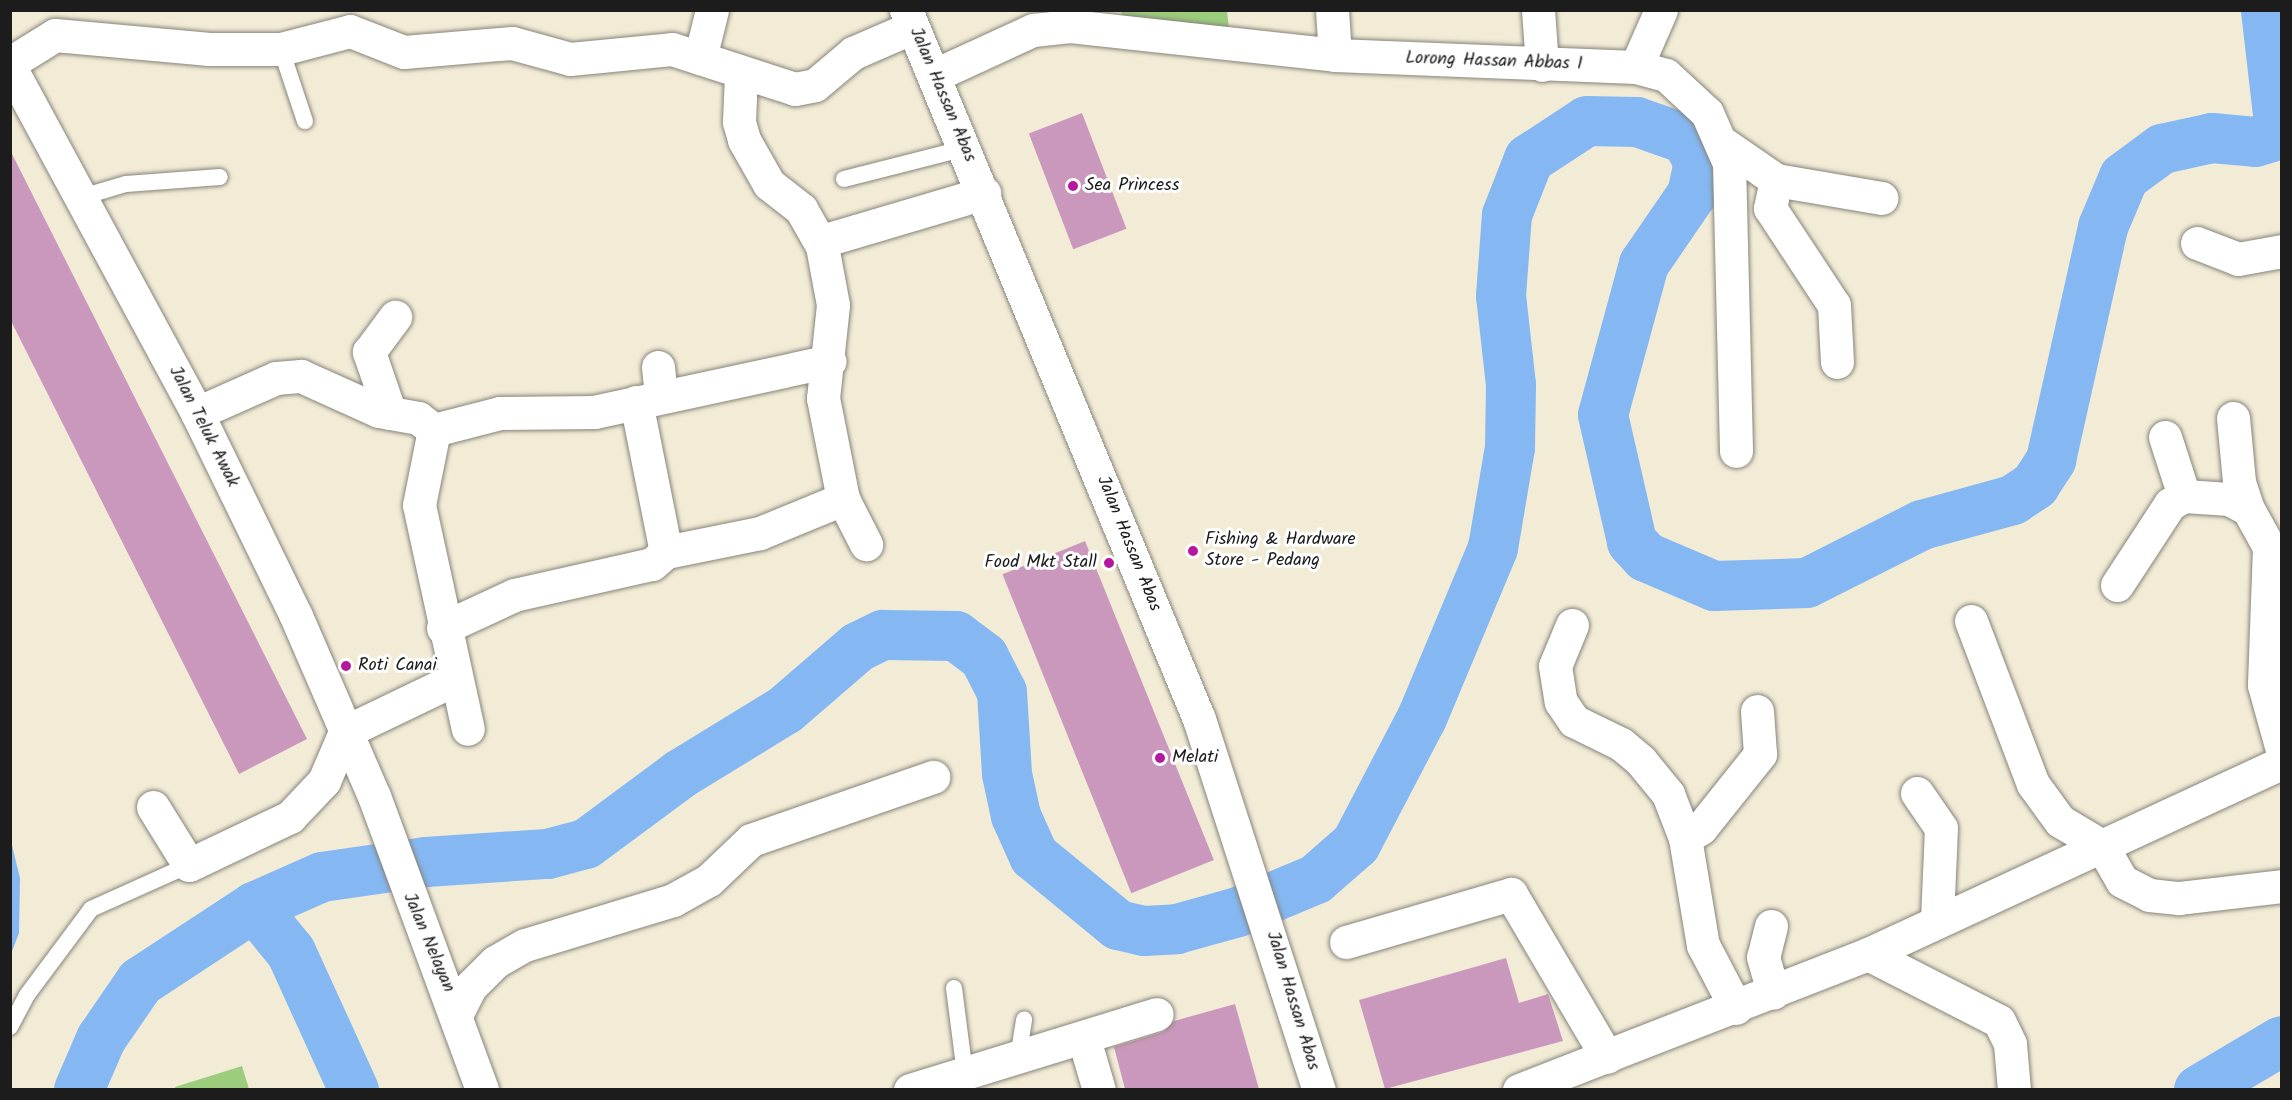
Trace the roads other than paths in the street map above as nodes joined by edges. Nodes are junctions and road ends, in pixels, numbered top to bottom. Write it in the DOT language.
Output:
graph roads {
  1 [pos="712,10"];
  2 [pos="1332,10"];
  3 [pos="1538,10"];
  4 [pos="1661,10"];
  5 [pos="909,19"];
  6 [pos="355,21"];
  7 [pos="58,23"];
  8 [pos="281,49"];
  9 [pos="1335,55"];
  10 [pos="700,58"];
  11 [pos="10,65"];
  12 [pos="1542,65"];
  13 [pos="1636,67"];
  14 [pos="741,74"];
  15 [pos="935,75"];
  16 [pos="305,121"];
  17 [pos="1721,142"];
  18 [pos="966,148"];
  19 [pos="220,177"];
  20 [pos="844,179"];
  21 [pos="1776,180"];
  22 [pos="984,193"];
  23 [pos="82,197"];
  24 [pos="1881,198"];
  25 [pos="2197,243"];
  26 [pos="822,246"];
  27 [pos="2282,251"];
  28 [pos="395,317"];
  29 [pos="830,361"];
  30 [pos="1837,362"];
  31 [pos="652,388"];
  32 [pos="197,413"];
  33 [pos="390,413"];
  34 [pos="2233,417"];
  35 [pos="434,430"];
  36 [pos="2165,436"];
  37 [pos="1736,451"];
  38 [pos="2184,496"];
  39 [pos="843,499"];
  40 [pos="2248,509"];
  41 [pos="866,544"];
  42 [pos="666,552"];
  43 [pos="2116,585"];
  44 [pos="1971,621"];
  45 [pos="1572,625"];
  46 [pos="443,628"];
  47 [pos="453,680"];
  48 [pos="1757,711"];
  49 [pos="468,729"];
  50 [pos="345,732"];
  51 [pos="2282,750"];
  52 [pos="2282,764"];
  53 [pos="933,777"];
  54 [pos="1917,793"];
  55 [pos="374,796"];
  56 [pos="153,807"];
  57 [pos="1685,838"];
  58 [pos="2102,846"];
  59 [pos="189,865"];
  60 [pos="2282,886"];
  61 [pos="1937,921"];
  62 [pos="1771,926"];
  63 [pos="1346,942"];
  64 [pos="1868,954"];
  65 [pos="954,988"];
  66 [pos="1773,993"];
  67 [pos="1736,1008"];
  68 [pos="457,1013"];
  69 [pos="1157,1014"];
  70 [pos="1024,1019"];
  71 [pos="10,1027"];
  72 [pos="1084,1039"];
  73 [pos="1607,1057"];
  74 [pos="1018,1058"];
  75 [pos="965,1074"];
  76 [pos="1567,1082"];
  77 [pos="482,1089"];
  78 [pos="910,1089"];
  79 [pos="1099,1089"];
  80 [pos="1318,1089"];
  81 [pos="1521,1089"];
  82 [pos="2014,1089"];
  1 -- 10 [label="street"];
  2 -- 9 [label="street"];
  3 -- 12 [label="street"];
  4 -- 13 [label="street"];
  5 -- 14 [label="street"];
  5 -- 15 [label="street, Jalan Hassan Abas"];
  6 -- 8 [label="street"];
  6 -- 10 [label="street"];
  7 -- 8 [label="street"];
  7 -- 11 [label="street"];
  8 -- 16 [label="lane"];
  9 -- 12 [label="street, Lorong Hassan Abbas 1"];
  9 -- 15 [label="street, Lorong Hassan Abbas 1"];
  10 -- 14 [label="street"];
  11 -- 23 [label="street, Jalan Teluk Awak"];
  12 -- 13 [label="street, Lorong Hassan Abbas 1"];
  13 -- 17 [label="street, Lorong Hassan Abbas 1"];
  14 -- 26 [label="street"];
  15 -- 18 [label="street, Jalan Hassan Abas"];
  17 -- 21 [label="street"];
  17 -- 37 [label="street, Lorong Hassan Abbas 1"];
  18 -- 20 [label="lane"];
  18 -- 22 [label="street, Jalan Hassan Abas"];
  19 -- 23 [label="lane"];
  21 -- 24 [label="street"];
  21 -- 30 [label="street"];
  22 -- 26 [label="street"];
  22 -- 80 [label="street, Jalan Hassan Abas"];
  23 -- 32 [label="street, Jalan Teluk Awak"];
  25 -- 27 [label="street"];
  26 -- 29 [label="street"];
  28 -- 33 [label="street"];
  29 -- 31 [label="street"];
  29 -- 39 [label="street"];
  31 -- 35 [label="street"];
  31 -- 42 [label="street"];
  32 -- 33 [label="street"];
  32 -- 50 [label="street, Jalan Teluk Awak"];
  33 -- 35 [label="street"];
  34 -- 40 [label="street"];
  35 -- 46 [label="street"];
  36 -- 38 [label="street"];
  38 -- 40 [label="street"];
  38 -- 43 [label="street"];
  39 -- 41 [label="street"];
  39 -- 42 [label="street"];
  40 -- 51 [label="street"];
  42 -- 46 [label="street"];
  44 -- 58 [label="street"];
  45 -- 57 [label="street"];
  46 -- 47 [label="street"];
  47 -- 49 [label="street"];
  47 -- 50 [label="street"];
  48 -- 57 [label="street"];
  50 -- 55 [label="street, Jalan Teluk Awak"];
  50 -- 59 [label="street"];
  52 -- 58 [label="street"];
  53 -- 68 [label="street"];
  54 -- 61 [label="street"];
  55 -- 68 [label="street, Jalan Nelayan"];
  56 -- 59 [label="street"];
  57 -- 67 [label="street"];
  58 -- 60 [label="street"];
  58 -- 61 [label="street"];
  59 -- 71 [label="lane"];
  61 -- 64 [label="street"];
  62 -- 66 [label="street"];
  63 -- 73 [label="street"];
  64 -- 66 [label="street"];
  64 -- 82 [label="street"];
  65 -- 75 [label="lane"];
  66 -- 67 [label="street"];
  67 -- 73 [label="street"];
  68 -- 77 [label="street, Jalan Nelayan"];
  69 -- 72 [label="street"];
  70 -- 74 [label="lane"];
  72 -- 74 [label="street"];
  72 -- 79 [label="street"];
  73 -- 76 [label="street"];
  74 -- 75 [label="street"];
  75 -- 78 [label="street"];
  76 -- 81 [label="street"];
}
